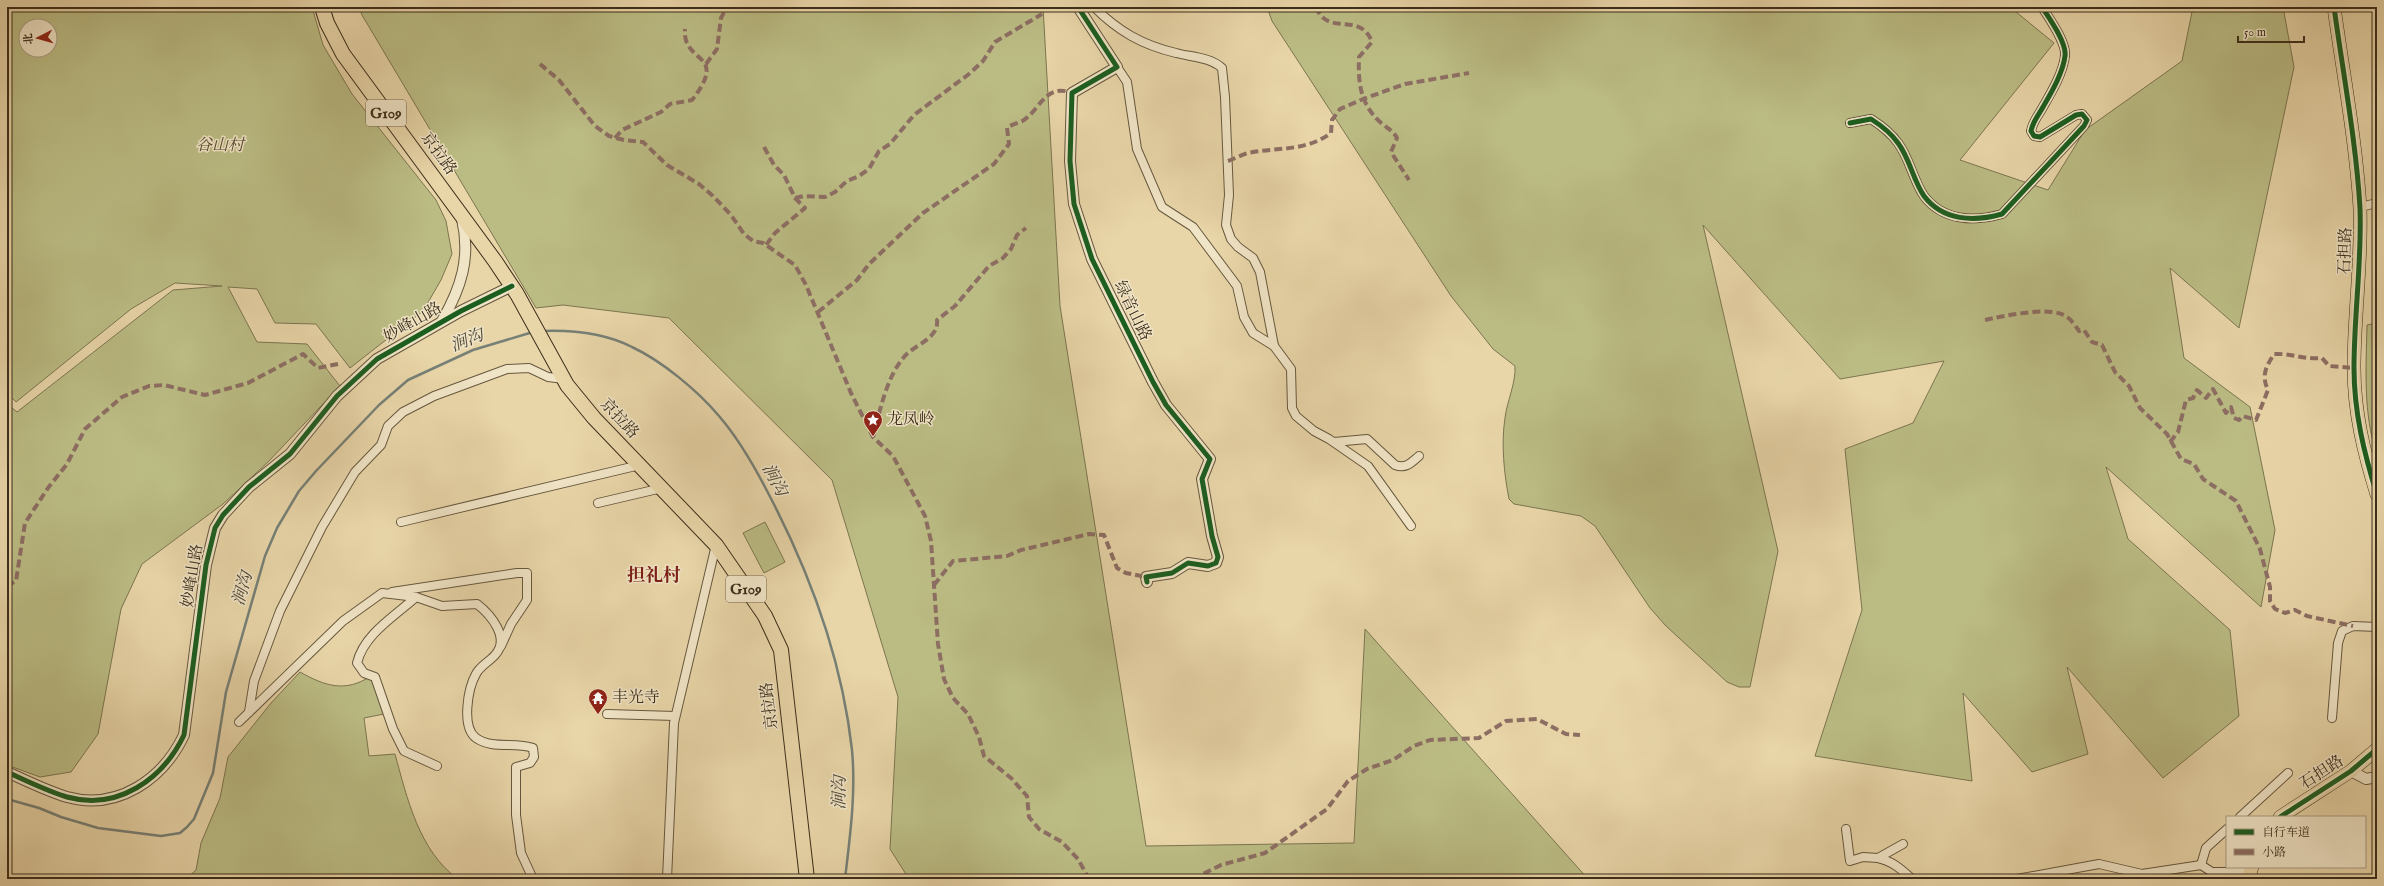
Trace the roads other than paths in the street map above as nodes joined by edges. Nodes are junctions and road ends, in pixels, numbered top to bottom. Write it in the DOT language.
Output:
graph roads {
  1 [pos="322,7"];
  2 [pos="1078,7"];
  3 [pos="1094,7"];
  4 [pos="2042,7"];
  5 [pos="2334,7"];
  6 [pos="1117,67"];
  7 [pos="1850,123"];
  8 [pos="2377,203"];
  9 [pos="2360,207"];
  10 [pos="460,213"];
  11 [pos="514,290"];
  12 [pos="441,322"];
  13 [pos="1274,346"];
  14 [pos="564,379"];
  15 [pos="1334,442"];
  16 [pos="1419,456"];
  17 [pos="640,465"];
  18 [pos="662,488"];
  19 [pos="2377,495"];
  20 [pos="598,503"];
  21 [pos="401,522"];
  22 [pos="1411,526"];
  23 [pos="716,546"];
  24 [pos="1147,582"];
  25 [pos="382,593"];
  26 [pos="416,597"];
  27 [pos="2377,626"];
  28 [pos="501,646"];
  29 [pos="249,712"];
  30 [pos="607,714"];
  31 [pos="676,716"];
  32 [pos="2332,718"];
  33 [pos="239,722"];
  34 [pos="2377,749"];
  35 [pos="437,766"];
  36 [pos="2351,771"];
  37 [pos="7,772"];
  38 [pos="2288,773"];
  39 [pos="2377,777"];
  40 [pos="2241,816"];
  41 [pos="2282,816"];
  42 [pos="1846,829"];
  43 [pos="2226,830"];
  44 [pos="1903,844"];
  45 [pos="1878,858"];
  46 [pos="2201,865"];
  47 [pos="2250,873"];
  48 [pos="533,879"];
  49 [pos="667,879"];
  50 [pos="807,879"];
  51 [pos="1912,879"];
  52 [pos="2017,879"];
  1 -- 10 [label="highway, 京拉路 / G109"];
  2 -- 6 [label="street"];
  3 -- 13 [label="street"];
  4 -- 7 [label="street"];
  5 -- 9 [label="main road, 石担路"];
  6 -- 13 [label="street"];
  6 -- 24 [label="street, 绿音山路"];
  8 -- 9 [label="street"];
  9 -- 19 [label="main road, 石担路"];
  10 -- 11 [label="highway, 京拉路 / G109"];
  10 -- 12 [label="street, 妙峰山路"];
  11 -- 12 [label="street, 妙峰山路"];
  11 -- 14 [label="highway, 京拉路 / G109"];
  12 -- 37 [label="street, 妙峰山路"];
  13 -- 15 [label="street"];
  14 -- 17 [label="highway, 京拉路 / G109"];
  14 -- 29 [label="street"];
  15 -- 16 [label="street"];
  15 -- 22 [label="street"];
  17 -- 18 [label="highway, 京拉路 / G109"];
  17 -- 21 [label="street"];
  18 -- 20 [label="street"];
  18 -- 23 [label="highway, 京拉路 / G109"];
  23 -- 31 [label="street"];
  23 -- 50 [label="highway, 京拉路 / G109"];
  25 -- 26 [label="street"];
  25 -- 28 [label="street"];
  25 -- 29 [label="street"];
  26 -- 28 [label="street"];
  26 -- 35 [label="street"];
  27 -- 32 [label="street"];
  28 -- 48 [label="street"];
  29 -- 33 [label="street"];
  30 -- 31 [label="street"];
  31 -- 49 [label="street"];
  34 -- 36 [label="main road, 石担路"];
  36 -- 39 [label="street"];
  36 -- 41 [label="main road, 石担路"];
  38 -- 40 [label="street"];
  42 -- 45 [label="street"];
  43 -- 46 [label="street"];
  44 -- 45 [label="street"];
  45 -- 51 [label="street"];
  46 -- 47 [label="street"];
  46 -- 52 [label="street"];
}
